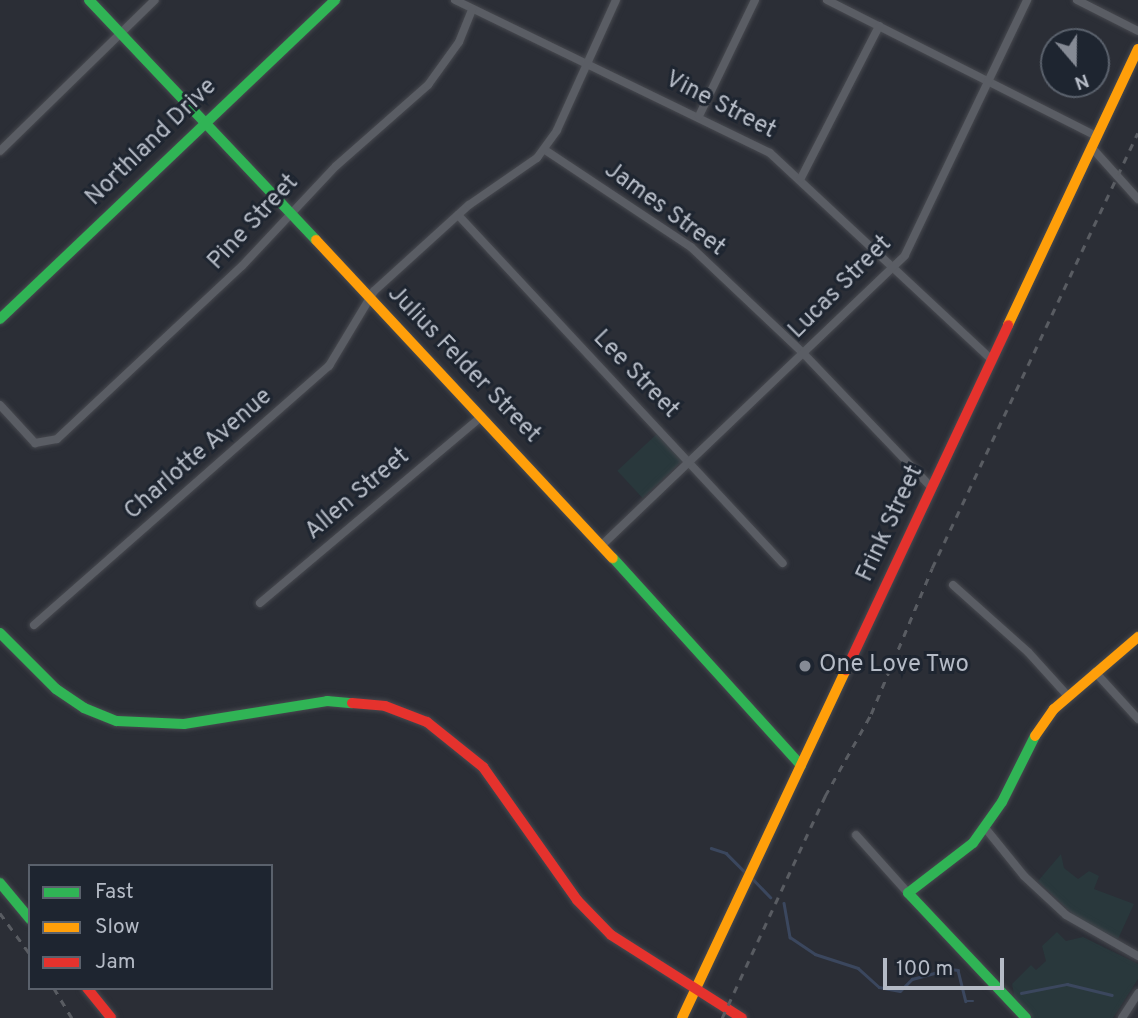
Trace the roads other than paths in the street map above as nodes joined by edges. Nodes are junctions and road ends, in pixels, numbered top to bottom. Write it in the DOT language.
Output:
graph roads {
  1 [pos="89,0"];
  2 [pos="155,0"];
  3 [pos="335,0"];
  4 [pos="455,0"];
  5 [pos="616,0"];
  6 [pos="755,0"];
  7 [pos="827,0"];
  8 [pos="1027,0"];
  9 [pos="1077,0"];
  10 [pos="472,9"];
  11 [pos="879,26"];
  12 [pos="1138,31"];
  13 [pos="120,33"];
  14 [pos="1138,49"];
  15 [pos="587,63"];
  16 [pos="988,82"];
  17 [pos="699,117"];
  18 [pos="204,122"];
  19 [pos="1094,142"];
  20 [pos="545,150"];
  21 [pos="0,151"];
  22 [pos="801,178"];
  23 [pos="1137,197"];
  24 [pos="290,214"];
  25 [pos="458,215"];
  26 [pos="894,267"];
  27 [pos="368,297"];
  28 [pos="0,319"];
  29 [pos="803,353"];
  30 [pos="991,359"];
  31 [pos="0,405"];
  32 [pos="482,416"];
  33 [pos="688,459"];
  34 [pos="931,488"];
  35 [pos="602,545"];
  36 [pos="783,563"];
  37 [pos="953,585"];
  38 [pos="260,603"];
  39 [pos="34,625"];
  40 [pos="0,633"];
  41 [pos="1138,636"];
  42 [pos="1095,672"];
  43 [pos="1067,695"];
  44 [pos="1138,719"];
  45 [pos="801,765"];
  46 [pos="986,829"];
  47 [pos="856,835"];
  48 [pos="0,883"];
  49 [pos="908,892"];
  50 [pos="28,917"];
  51 [pos="1138,956"];
  52 [pos="89,990"];
  53 [pos="696,990"];
  54 [pos="1138,993"];
  55 [pos="111,1018"];
  56 [pos="682,1018"];
  57 [pos="743,1018"];
  58 [pos="1026,1018"];
  59 [pos="1122,1018"];
  1 -- 13 [label="street, Julius Felder Street"];
  2 -- 13 [label="street"];
  3 -- 18 [label="street, Northland Drive"];
  4 -- 10 [label="street, Vine Street"];
  5 -- 15 [label="street"];
  6 -- 17 [label="street"];
  7 -- 11 [label="street"];
  8 -- 16 [label="street, Lucas Street"];
  9 -- 12 [label="street"];
  10 -- 15 [label="street, Vine Street"];
  10 -- 24 [label="street, Pine Street"];
  11 -- 16 [label="street"];
  11 -- 22 [label="street"];
  13 -- 18 [label="street, Julius Felder Street"];
  13 -- 21 [label="street"];
  14 -- 19 [label="street, Frink Street"];
  15 -- 17 [label="street, Vine Street"];
  15 -- 20 [label="street"];
  16 -- 19 [label="street"];
  16 -- 26 [label="street, Lucas Street"];
  17 -- 22 [label="street, Vine Street"];
  18 -- 24 [label="street, Julius Felder Street"];
  18 -- 28 [label="street, Northland Drive"];
  19 -- 23 [label="street"];
  19 -- 30 [label="street, Frink Street"];
  20 -- 25 [label="street, Charlotte Avenue"];
  20 -- 29 [label="street, James Street"];
  22 -- 26 [label="street, Vine Street"];
  24 -- 27 [label="street, Julius Felder Street"];
  24 -- 31 [label="street, Pine Street"];
  25 -- 27 [label="street, Charlotte Avenue"];
  25 -- 33 [label="street, Lee Street"];
  26 -- 29 [label="street, Lucas Street"];
  26 -- 30 [label="street, Vine Street"];
  27 -- 32 [label="street, Julius Felder Street"];
  27 -- 39 [label="street, Charlotte Avenue"];
  29 -- 33 [label="street, Lucas Street"];
  29 -- 34 [label="street, James Street"];
  30 -- 34 [label="street, Frink Street"];
  32 -- 35 [label="street, Julius Felder Street"];
  32 -- 38 [label="street, Allen Street"];
  33 -- 35 [label="street, Lucas Street"];
  33 -- 36 [label="street, Lee Street"];
  34 -- 45 [label="street, Frink Street"];
  35 -- 45 [label="street, Julius Felder Street"];
  37 -- 43 [label="street"];
  40 -- 53 [label="street"];
  41 -- 42 [label="street"];
  42 -- 43 [label="street"];
  42 -- 44 [label="street"];
  43 -- 46 [label="street"];
  45 -- 53 [label="street, Frink Street"];
  46 -- 49 [label="street"];
  46 -- 51 [label="street"];
  47 -- 49 [label="street"];
  48 -- 50 [label="street"];
  49 -- 58 [label="street"];
  52 -- 55 [label="street"];
  53 -- 56 [label="street, Frink Street"];
  53 -- 57 [label="street"];
  54 -- 59 [label="street"];
}
